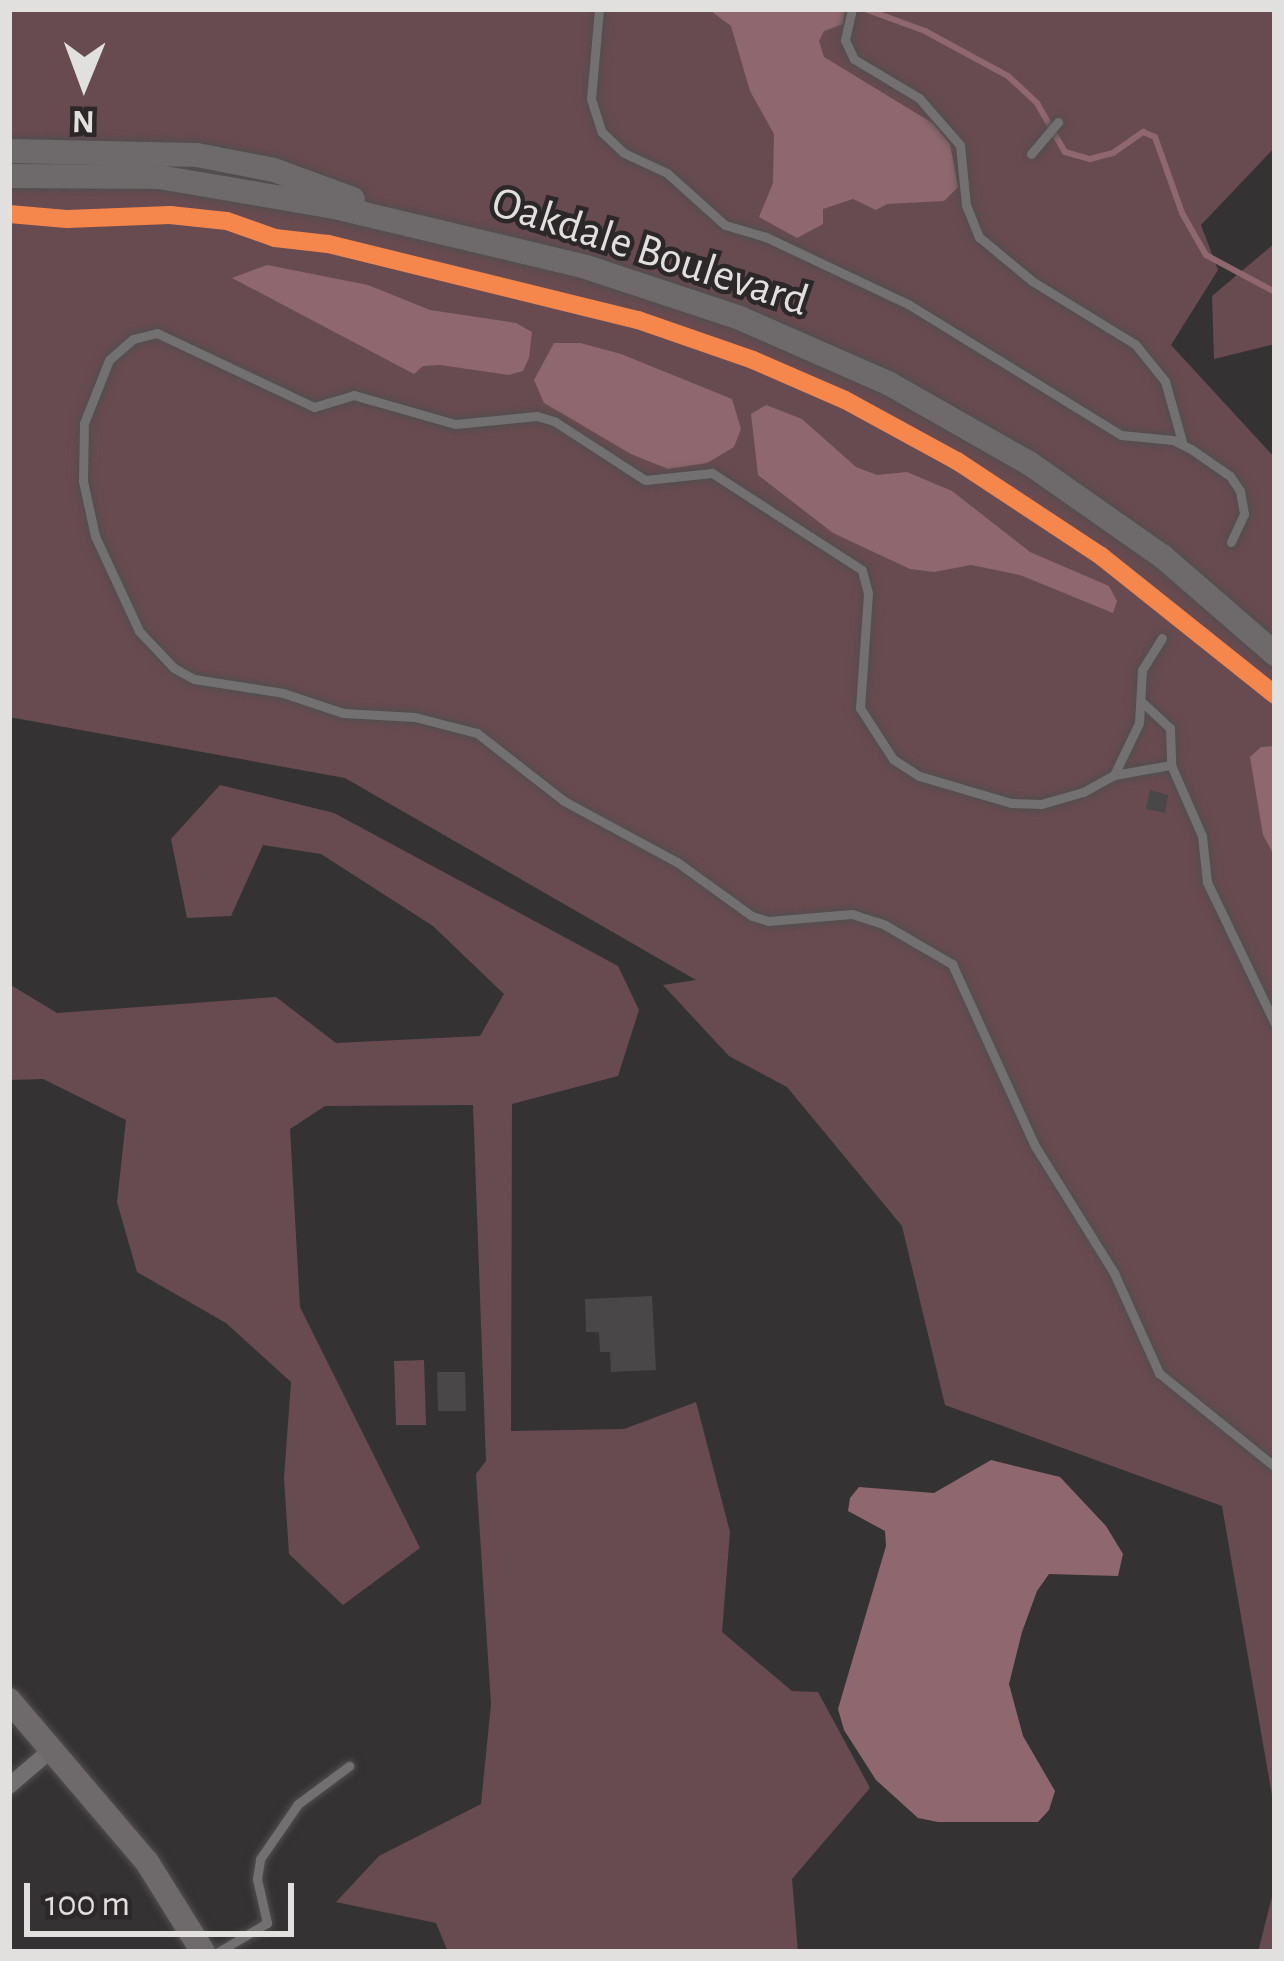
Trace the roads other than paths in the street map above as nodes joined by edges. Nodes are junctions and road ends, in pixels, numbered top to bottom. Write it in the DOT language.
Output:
graph roads {
  1 [pos="599,9"];
  2 [pos="852,9"];
  3 [pos="1058,122"];
  4 [pos="9,152"];
  5 [pos="1031,154"];
  6 [pos="9,176"];
  7 [pos="411,223"];
  8 [pos="1184,445"];
  9 [pos="1231,542"];
  10 [pos="1162,638"];
  11 [pos="1275,654"];
  12 [pos="1143,703"];
  13 [pos="1171,765"];
  14 [pos="1114,775"];
  15 [pos="1275,1024"];
  16 [pos="1275,1467"];
  17 [pos="9,1700"];
  18 [pos="52,1749"];
  19 [pos="349,1766"];
  20 [pos="9,1786"];
  21 [pos="203,1952"];
  22 [pos="218,1952"];
  1 -- 8 [label="lane"];
  2 -- 8 [label="lane"];
  3 -- 5 [label="lane"];
  4 -- 7 [label="main road, Oakdale Boulevard"];
  6 -- 7 [label="main road, Oakdale Boulevard"];
  7 -- 11 [label="main road, Oakdale Boulevard"];
  8 -- 9 [label="lane"];
  10 -- 12 [label="lane"];
  12 -- 13 [label="lane"];
  12 -- 14 [label="lane"];
  13 -- 14 [label="lane"];
  13 -- 15 [label="lane"];
  14 -- 16 [label="lane"];
  17 -- 18 [label="main road"];
  18 -- 20 [label="street"];
  18 -- 21 [label="main road"];
  19 -- 22 [label="lane"];
}
